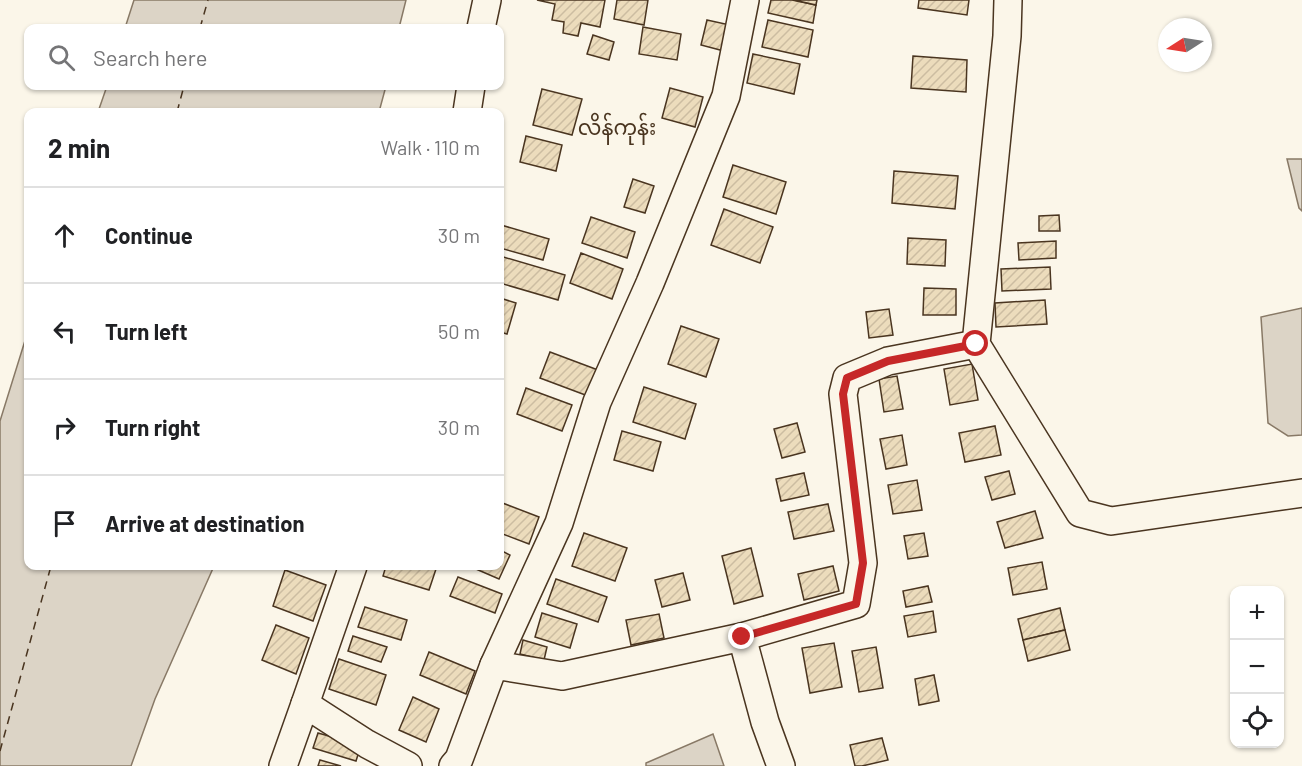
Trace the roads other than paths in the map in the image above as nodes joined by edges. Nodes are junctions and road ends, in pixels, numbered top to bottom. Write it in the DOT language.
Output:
graph roads {
  1 [pos="487,0"];
  2 [pos="745,0"];
  3 [pos="1008,0"];
  4 [pos="482,24"];
  5 [pos="470,90"];
  6 [pos="467,108"];
  7 [pos="976,344"];
  8 [pos="1302,493"];
  9 [pos="352,570"];
  10 [pos="742,637"];
  11 [pos="494,665"];
  12 [pos="305,704"];
  13 [pos="283,766"];
  14 [pos="408,766"];
  15 [pos="453,766"];
  16 [pos="781,766"];
  1 -- 4 [label="street"];
  2 -- 11 [label="street"];
  3 -- 7 [label="street"];
  5 -- 6 [label="street"];
  7 -- 8 [label="street"];
  7 -- 10 [label="street"];
  9 -- 12 [label="street"];
  10 -- 11 [label="street"];
  10 -- 16 [label="street"];
  11 -- 15 [label="street"];
  12 -- 13 [label="street"];
  12 -- 14 [label="street"];
}
